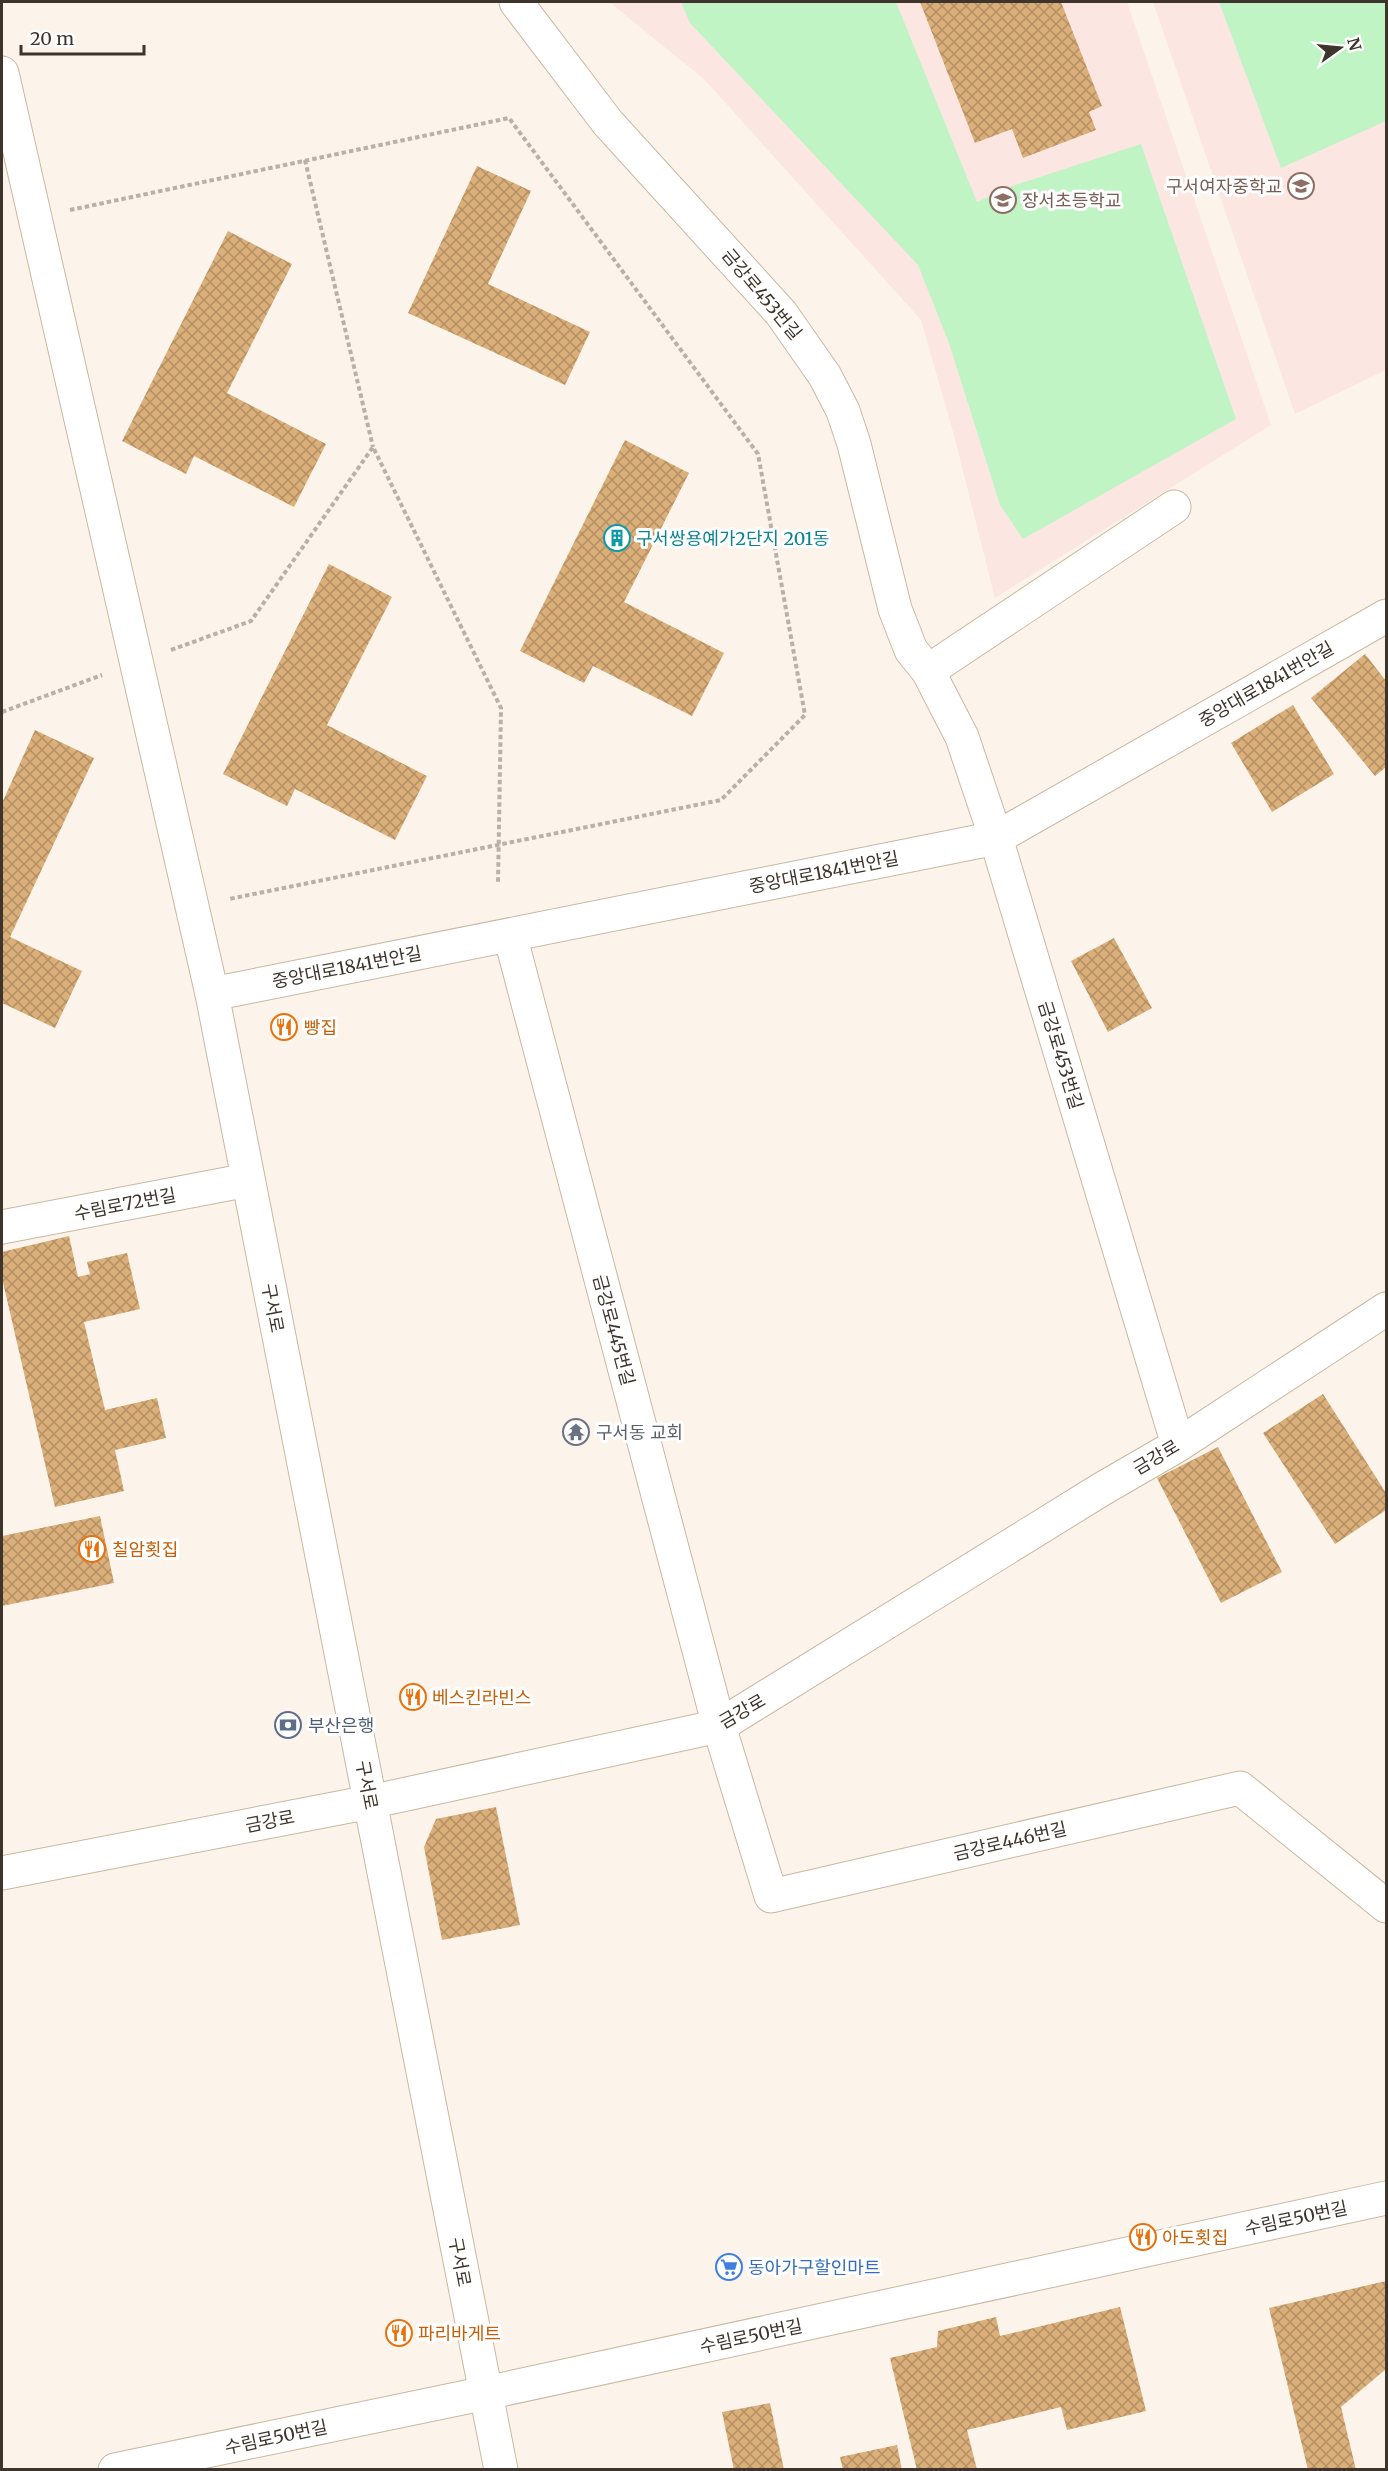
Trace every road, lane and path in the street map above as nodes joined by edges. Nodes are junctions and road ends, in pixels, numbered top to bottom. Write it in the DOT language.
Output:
graph roads {
  1 [pos="516,2"];
  2 [pos="2,73"];
  3 [pos="305,160"];
  4 [pos="34,218"];
  5 [pos="373,447"];
  6 [pos="1174,507"];
  7 [pos="1386,616"];
  8 [pos="136,662"];
  9 [pos="928,671"];
  10 [pos="2,712"];
  11 [pos="996,837"];
  12 [pos="499,843"];
  13 [pos="498,884"];
  14 [pos="191,906"];
  15 [pos="510,934"];
  16 [pos="212,994"];
  17 [pos="248,1180"];
  18 [pos="2,1227"];
  19 [pos="1386,1309"];
  20 [pos="1178,1445"];
  21 [pos="719,1726"];
  22 [pos="370,1802"];
  23 [pos="2,1873"];
  24 [pos="1386,1906"];
  25 [pos="1386,2198"];
  26 [pos="486,2393"];
  27 [pos="115,2469"];
  28 [pos="501,2469"];
  1 -- 9 [label="street, 금강로453번길"];
  2 -- 4 [label="street, 구서로"];
  3 -- 4 [label="path"];
  3 -- 5 [label="path"];
  3 -- 12 [label="path"];
  4 -- 8 [label="street, 구서로"];
  5 -- 8 [label="path"];
  5 -- 12 [label="path"];
  6 -- 9 [label="street"];
  7 -- 11 [label="street, 중앙대로1841번안길"];
  8 -- 10 [label="path"];
  8 -- 14 [label="street, 구서로"];
  9 -- 11 [label="street, 금강로453번길"];
  11 -- 15 [label="street, 중앙대로1841번안길"];
  11 -- 20 [label="street, 금강로453번길"];
  12 -- 13 [label="path"];
  12 -- 14 [label="path"];
  14 -- 16 [label="street, 구서로"];
  15 -- 16 [label="street, 중앙대로1841번안길"];
  15 -- 21 [label="street, 금강로445번길"];
  16 -- 17 [label="street, 구서로"];
  17 -- 18 [label="street, 수림로72번길"];
  17 -- 22 [label="street, 구서로"];
  19 -- 20 [label="street, 금강로"];
  20 -- 21 [label="street, 금강로"];
  21 -- 22 [label="street, 금강로"];
  21 -- 24 [label="street, 금강로446번길"];
  22 -- 23 [label="street, 금강로"];
  22 -- 26 [label="street, 구서로"];
  25 -- 26 [label="street, 수림로50번길"];
  26 -- 27 [label="street, 수림로50번길"];
  26 -- 28 [label="street, 구서로"];
}
